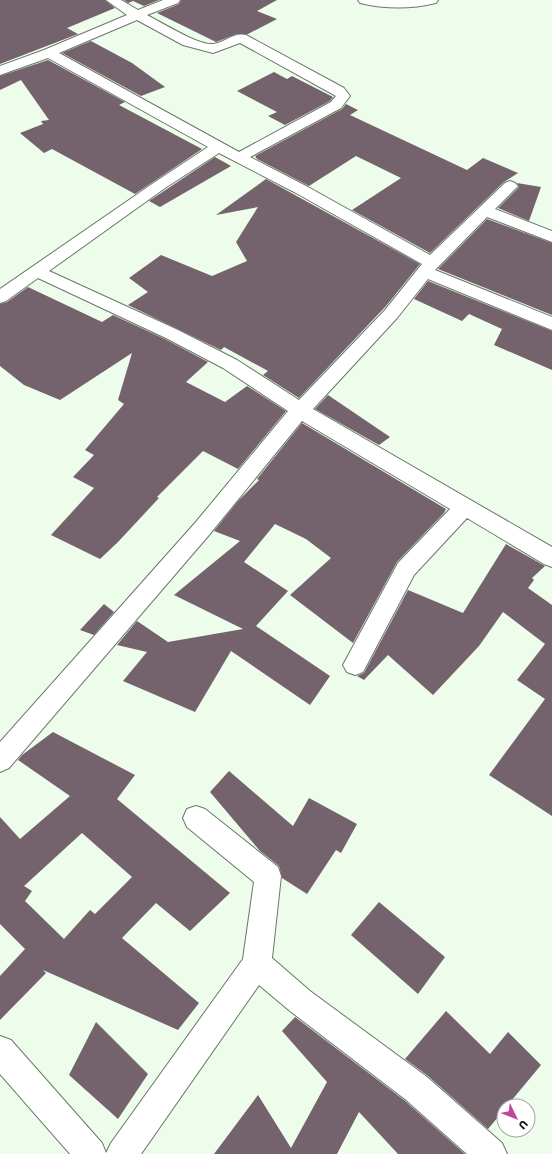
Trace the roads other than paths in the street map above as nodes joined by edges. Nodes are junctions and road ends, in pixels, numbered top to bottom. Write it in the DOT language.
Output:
graph roads {
  1 [pos="112,0"];
  2 [pos="174,0"];
  3 [pos="364,0"];
  4 [pos="432,0"];
  5 [pos="137,15"];
  6 [pos="49,52"];
  7 [pos="0,70"];
  8 [pos="218,147"];
  9 [pos="238,158"];
  10 [pos="510,186"];
  11 [pos="485,211"];
  12 [pos="552,236"];
  13 [pos="428,267"];
  14 [pos="36,271"];
  15 [pos="0,297"];
  16 [pos="552,324"];
  17 [pos="301,409"];
  18 [pos="466,507"];
  19 [pos="552,558"];
  20 [pos="355,665"];
  21 [pos="0,760"];
  22 [pos="196,818"];
  23 [pos="257,964"];
  24 [pos="0,1051"];
  25 [pos="91,1154"];
  26 [pos="122,1154"];
  27 [pos="491,1154"];
  1 -- 5 [label="street"];
  2 -- 5 [label="street"];
  3 -- 4 [label="street"];
  5 -- 6 [label="street"];
  5 -- 9 [label="street"];
  6 -- 7 [label="street"];
  6 -- 8 [label="street"];
  8 -- 9 [label="street"];
  8 -- 14 [label="street"];
  9 -- 13 [label="street"];
  10 -- 11 [label="street"];
  11 -- 12 [label="street"];
  11 -- 13 [label="street"];
  13 -- 16 [label="street"];
  13 -- 17 [label="street"];
  14 -- 15 [label="street"];
  14 -- 17 [label="street"];
  17 -- 18 [label="street"];
  17 -- 21 [label="street"];
  18 -- 19 [label="street"];
  18 -- 20 [label="street"];
  22 -- 23 [label="street"];
  23 -- 26 [label="street"];
  23 -- 27 [label="street"];
  24 -- 25 [label="street"];
}
